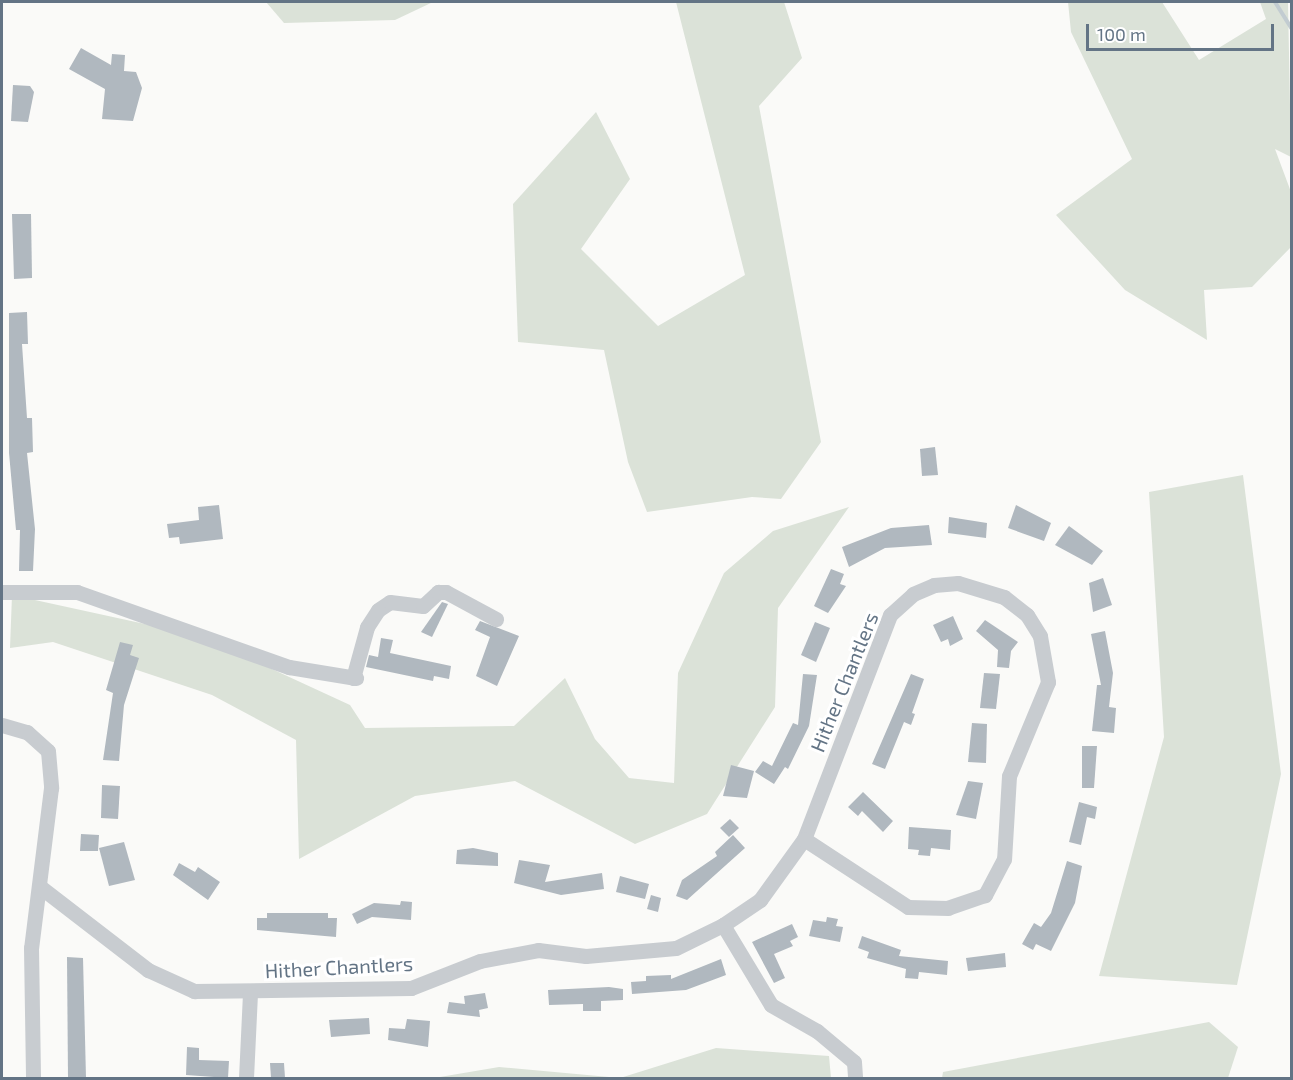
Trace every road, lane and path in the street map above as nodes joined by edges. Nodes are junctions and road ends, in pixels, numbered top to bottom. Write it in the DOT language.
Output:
graph roads {
  1 [pos="2,592"];
  2 [pos="496,619"];
  3 [pos="2,725"];
  4 [pos="804,839"];
  5 [pos="39,886"];
  6 [pos="723,925"];
  7 [pos="250,994"];
  8 [pos="33,1078"];
  9 [pos="246,1078"];
  10 [pos="855,1078"];
  1 -- 2 [label="street"];
  3 -- 5 [label="street"];
  4 -- 4 [label="street, Hither Chantlers"];
  4 -- 6 [label="street, Hither Chantlers"];
  5 -- 7 [label="street, Hither Chantlers"];
  5 -- 8 [label="street"];
  6 -- 7 [label="street, Hither Chantlers"];
  6 -- 10 [label="street"];
  7 -- 9 [label="street"];
}
